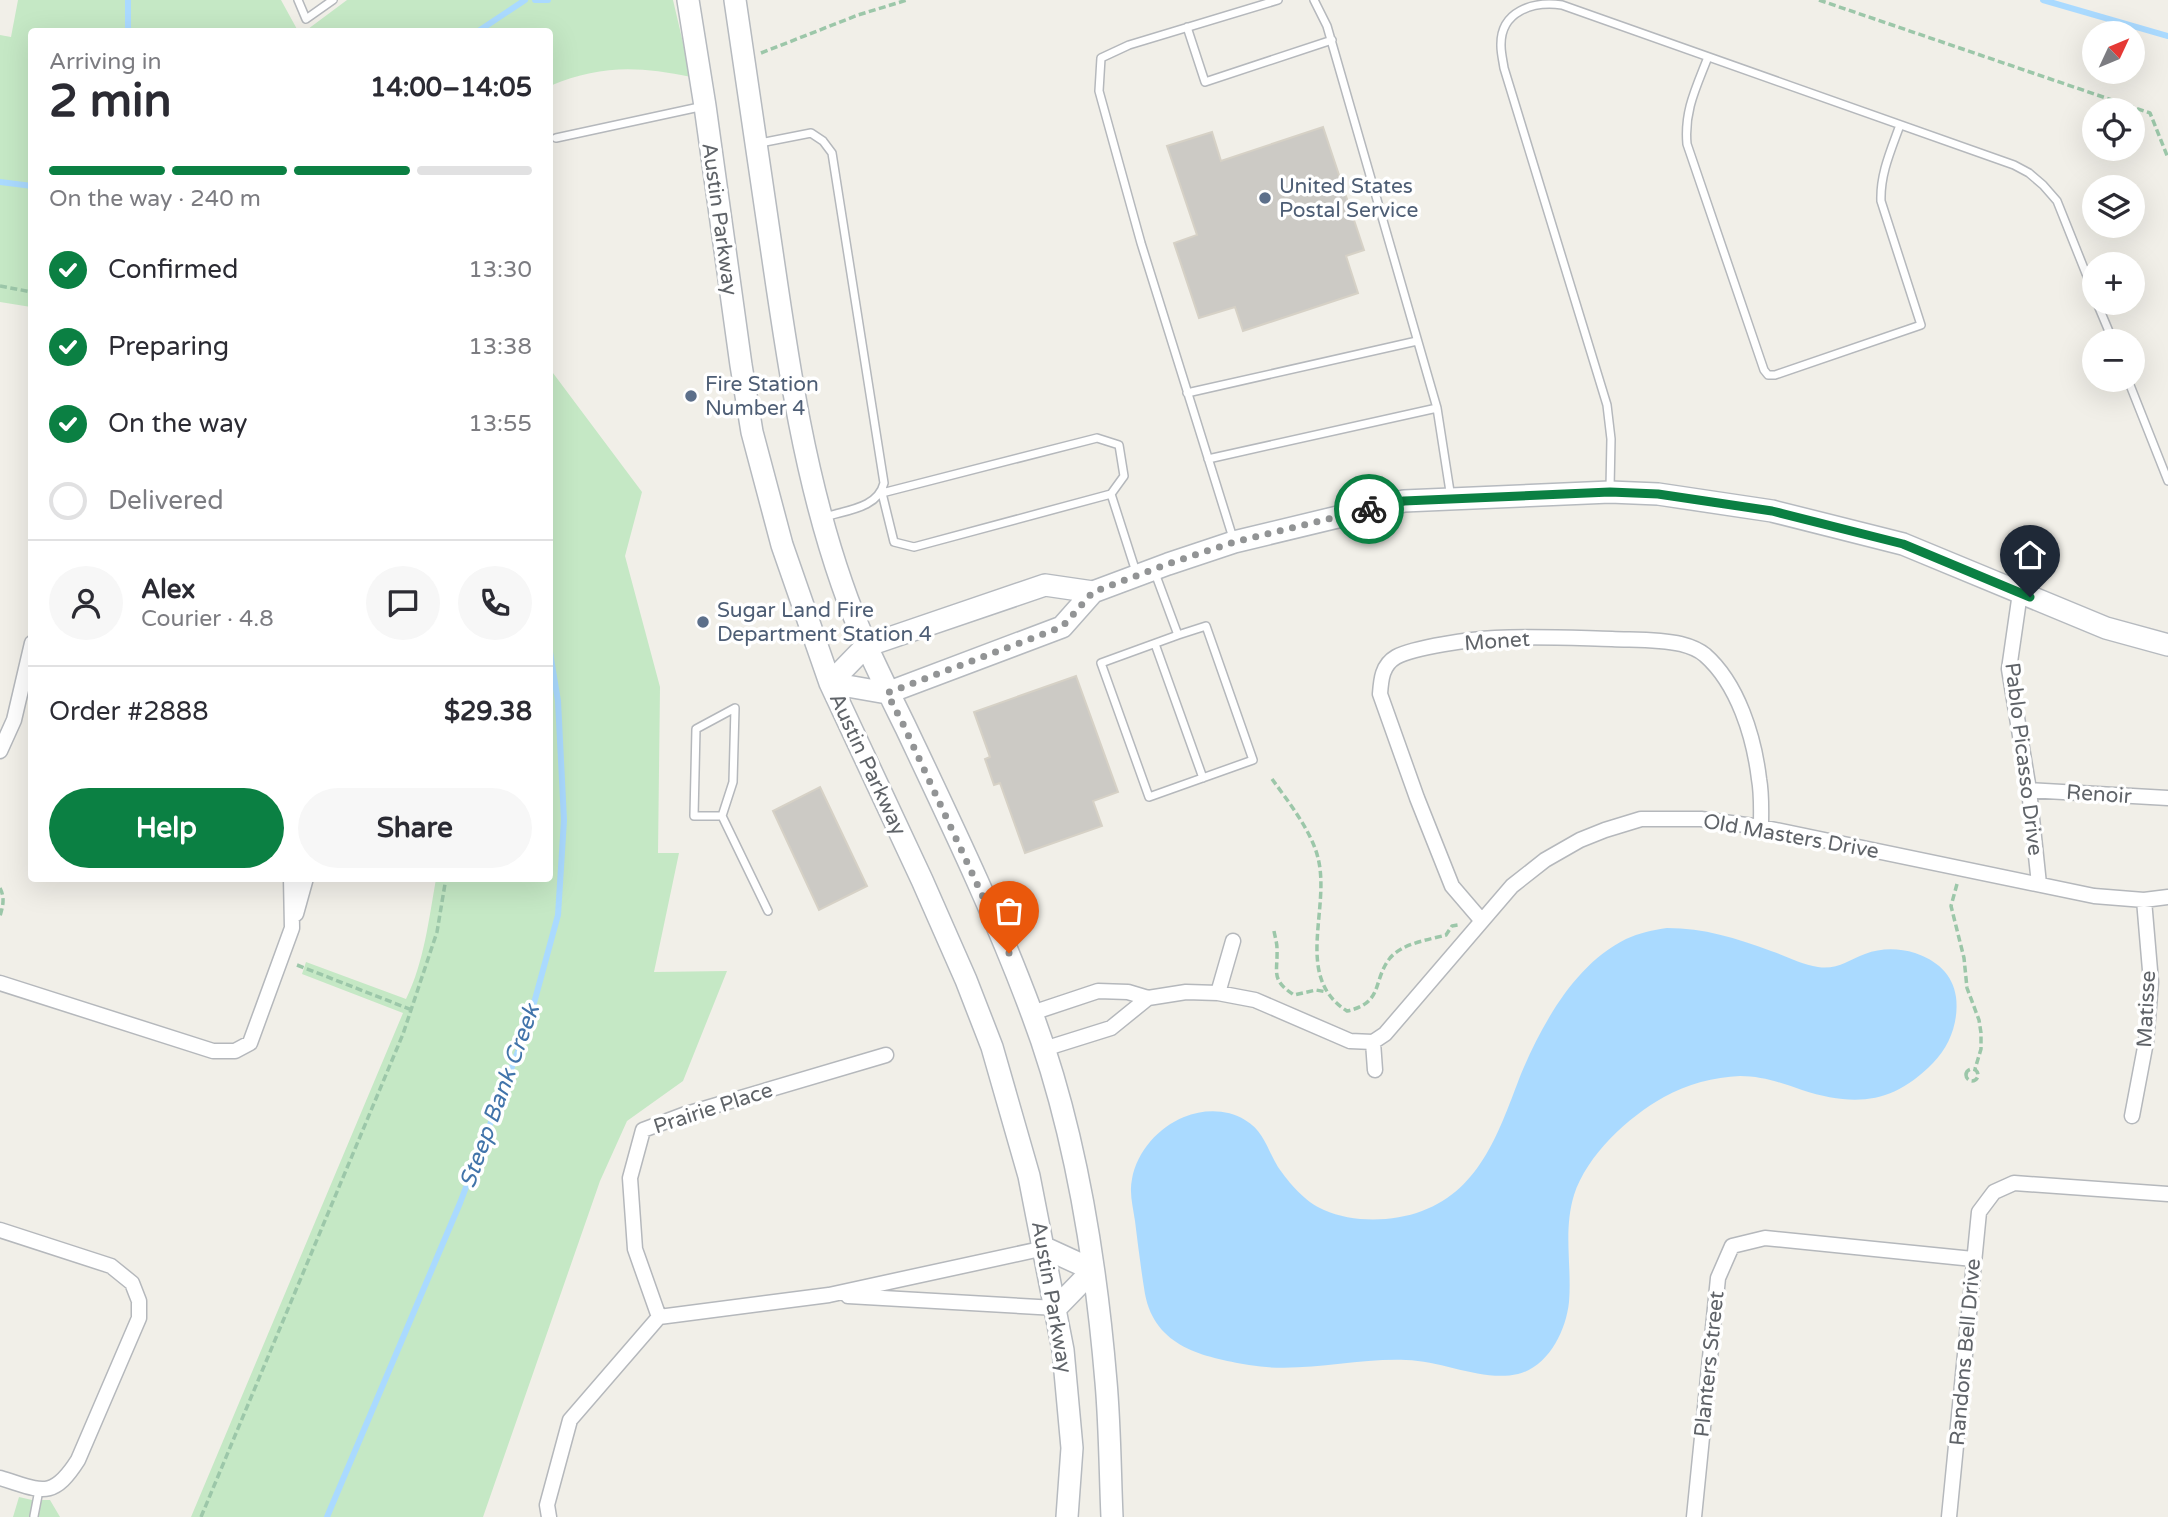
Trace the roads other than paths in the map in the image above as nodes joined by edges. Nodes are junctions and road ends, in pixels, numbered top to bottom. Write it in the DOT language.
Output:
graph roads {
  1 [pos="298,0"];
  2 [pos="332,0"];
  3 [pos="1278,0"];
  4 [pos="1314,0"];
  5 [pos="736,6"];
  6 [pos="689,10"];
  7 [pos="1188,27"];
  8 [pos="1332,40"];
  9 [pos="1708,57"];
  10 [pos="705,106"];
  11 [pos="1900,125"];
  12 [pos="556,138"];
  13 [pos="757,144"];
  14 [pos="2082,264"];
  15 [pos="1418,341"];
  16 [pos="2133,392"];
  17 [pos="1187,393"];
  18 [pos="1437,408"];
  19 [pos="1208,459"];
  20 [pos="2168,481"];
  21 [pos="1610,492"];
  22 [pos="882,493"];
  23 [pos="1111,494"];
  24 [pos="1451,499"];
  25 [pos="821,519"];
  26 [pos="1234,542"];
  27 [pos="1145,572"];
  28 [pos="1093,592"];
  29 [pos="2020,593"];
  30 [pos="1178,635"];
  31 [pos="1155,644"];
  32 [pos="2168,645"];
  33 [pos="866,646"];
  34 [pos="28,662"];
  35 [pos="830,683"];
  36 [pos="887,693"];
  37 [pos="0,751"];
  38 [pos="1203,778"];
  39 [pos="2029,790"];
  40 [pos="2168,798"];
  41 [pos="722,816"];
  42 [pos="1761,827"];
  43 [pos="291,882"];
  44 [pos="305,882"];
  45 [pos="2039,884"];
  46 [pos="2168,897"];
  47 [pos="2144,900"];
  48 [pos="768,911"];
  49 [pos="1482,921"];
  50 [pos="292,928"];
  51 [pos="1233,941"];
  52 [pos="0,983"];
  53 [pos="1218,993"];
  54 [pos="1148,998"];
  55 [pos="1032,1013"];
  56 [pos="1373,1042"];
  57 [pos="1044,1049"];
  58 [pos="886,1055"];
  59 [pos="1375,1070"];
  60 [pos="2132,1116"];
  61 [pos="2168,1194"];
  62 [pos="0,1230"];
  63 [pos="1045,1248"];
  64 [pos="1973,1259"];
  65 [pos="1093,1270"];
  66 [pos="829,1295"];
  67 [pos="1056,1308"];
  68 [pos="659,1317"];
  69 [pos="0,1478"];
  70 [pos="39,1490"];
  71 [pos="34,1516"];
  72 [pos="549,1517"];
  73 [pos="1067,1517"];
  74 [pos="1112,1517"];
  75 [pos="1694,1517"];
  76 [pos="1950,1517"];
  1 -- 2 [label="lane"];
  3 -- 7 [label="lane"];
  4 -- 8 [label="lane"];
  5 -- 13 [label="main road, Austin Parkway"];
  6 -- 10 [label="main road, Austin Parkway"];
  7 -- 8 [label="lane"];
  7 -- 17 [label="lane"];
  8 -- 15 [label="lane"];
  9 -- 11 [label="lane"];
  9 -- 11 [label="lane"];
  9 -- 21 [label="lane"];
  10 -- 12 [label="lane"];
  10 -- 35 [label="main road, Austin Parkway"];
  11 -- 14 [label="lane"];
  13 -- 22 [label="lane"];
  13 -- 25 [label="main road, Austin Parkway"];
  15 -- 17 [label="lane"];
  15 -- 18 [label="lane"];
  16 -- 20 [label="lane"];
  17 -- 19 [label="lane"];
  18 -- 19 [label="lane"];
  18 -- 24 [label="lane"];
  19 -- 26 [label="lane"];
  21 -- 24 [label="main road"];
  21 -- 29 [label="main road"];
  22 -- 23 [label="lane"];
  22 -- 23 [label="lane"];
  22 -- 25 [label="lane"];
  23 -- 27 [label="lane"];
  24 -- 26 [label="main road"];
  25 -- 33 [label="main road, Austin Parkway"];
  26 -- 27 [label="main road"];
  27 -- 28 [label="main road"];
  27 -- 30 [label="lane"];
  28 -- 33 [label="main road"];
  28 -- 36 [label="main road"];
  29 -- 32 [label="main road"];
  29 -- 39 [label="street, Pablo Picasso Drive"];
  30 -- 31 [label="lane"];
  30 -- 38 [label="lane"];
  31 -- 38 [label="lane"];
  31 -- 38 [label="lane"];
  33 -- 35 [label="main road"];
  33 -- 36 [label="main road, Austin Parkway"];
  34 -- 37 [label="street"];
  35 -- 36 [label="main road"];
  35 -- 63 [label="main road, Austin Parkway"];
  36 -- 55 [label="main road, Austin Parkway"];
  39 -- 40 [label="street, Renoir"];
  39 -- 45 [label="street, Pablo Picasso Drive"];
  41 -- 41 [label="lane"];
  41 -- 48 [label="lane"];
  42 -- 45 [label="street, Old Masters Drive"];
  42 -- 49 [label="street, Old Masters Drive"];
  42 -- 49 [label="street, Monet"];
  43 -- 50 [label="street"];
  44 -- 50 [label="street"];
  45 -- 47 [label="street, Old Masters Drive"];
  46 -- 47 [label="street, Old Masters Drive"];
  47 -- 60 [label="street, Matisse"];
  49 -- 56 [label="street, Old Masters Drive"];
  50 -- 52 [label="street"];
  51 -- 53 [label="street"];
  53 -- 54 [label="street"];
  53 -- 56 [label="street"];
  54 -- 55 [label="street"];
  54 -- 57 [label="street"];
  55 -- 57 [label="main road, Austin Parkway"];
  56 -- 59 [label="street"];
  57 -- 65 [label="main road, Austin Parkway"];
  58 -- 68 [label="street, Prairie Place"];
  61 -- 64 [label="street, Randons Bell Drive"];
  62 -- 70 [label="street"];
  63 -- 65 [label="main road"];
  63 -- 66 [label="street"];
  63 -- 67 [label="main road, Austin Parkway"];
  64 -- 75 [label="street, Planters Street"];
  64 -- 76 [label="street, Randons Bell Drive"];
  65 -- 67 [label="main road"];
  65 -- 74 [label="main road, Austin Parkway"];
  66 -- 67 [label="street"];
  66 -- 68 [label="street"];
  67 -- 73 [label="main road, Austin Parkway"];
  68 -- 72 [label="street"];
  69 -- 70 [label="street"];
  70 -- 71 [label="lane"];
}
